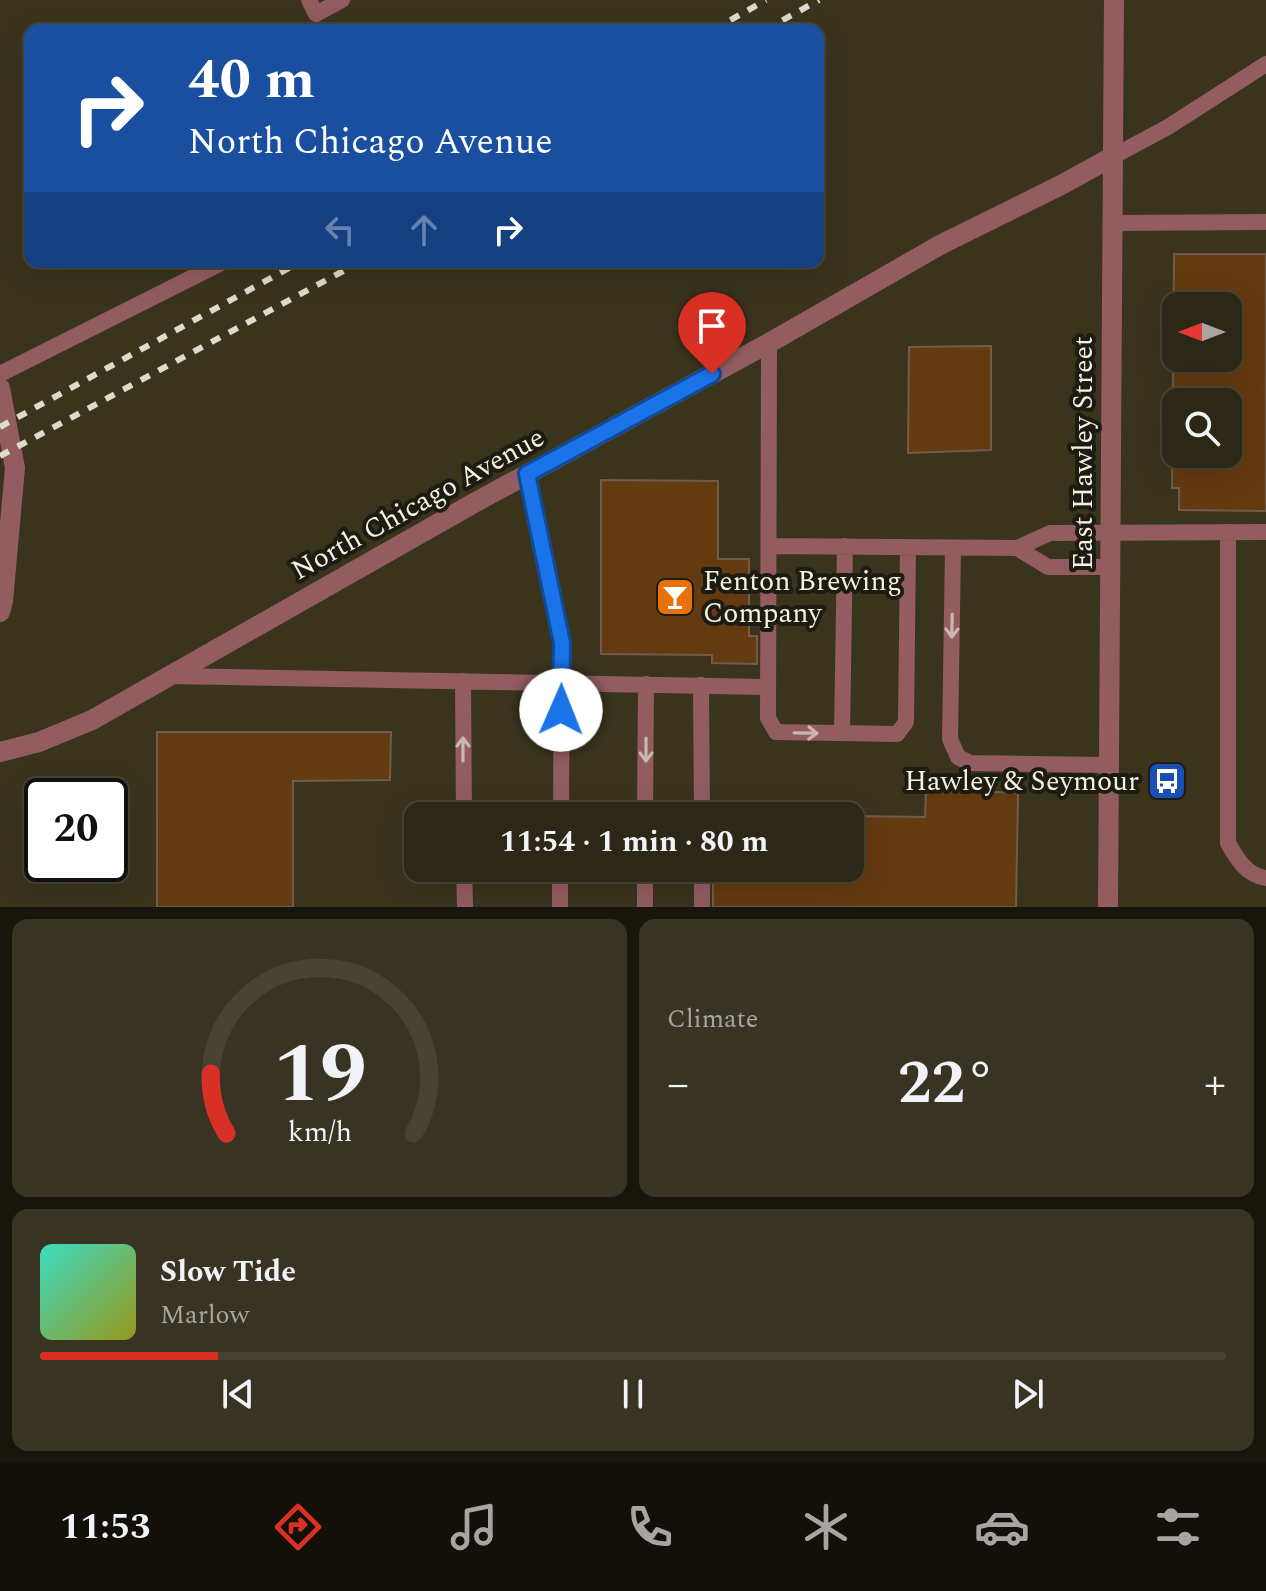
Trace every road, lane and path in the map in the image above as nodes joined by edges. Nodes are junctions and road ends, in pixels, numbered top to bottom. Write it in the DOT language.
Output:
graph roads {
  1 [pos="309,0"];
  2 [pos="342,0"];
  3 [pos="1114,0"];
  4 [pos="1266,64"];
  5 [pos="1112,157"];
  6 [pos="1266,222"];
  7 [pos="1112,223"];
  8 [pos="211,268"];
  9 [pos="769,343"];
  10 [pos="0,374"];
  11 [pos="0,388"];
  12 [pos="527,474"];
  13 [pos="1111,532"];
  14 [pos="1228,532"];
  15 [pos="1266,532"];
  16 [pos="770,546"];
  17 [pos="845,546"];
  18 [pos="908,547"];
  19 [pos="953,548"];
  20 [pos="1017,548"];
  21 [pos="1110,567"];
  22 [pos="0,612"];
  23 [pos="169,676"];
  24 [pos="463,681"];
  25 [pos="562,683"];
  26 [pos="646,684"];
  27 [pos="701,685"];
  28 [pos="768,687"];
  29 [pos="842,733"];
  30 [pos="0,752"];
  31 [pos="1109,765"];
  32 [pos="464,802"];
  33 [pos="561,802"];
  34 [pos="645,802"];
  35 [pos="702,802"];
  36 [pos="1266,878"];
  37 [pos="464,882"];
  38 [pos="560,882"];
  39 [pos="645,882"];
  40 [pos="702,882"];
  41 [pos="465,907"];
  42 [pos="560,907"];
  43 [pos="645,907"];
  44 [pos="702,907"];
  45 [pos="1108,907"];
  1 -- 2 [label="lane"];
  3 -- 5 [label="street, East Hawley Street"];
  4 -- 5 [label="lane"];
  5 -- 7 [label="street, East Hawley Street"];
  5 -- 9 [label="street, North Chicago Avenue"];
  6 -- 7 [label="lane"];
  7 -- 13 [label="street, East Hawley Street"];
  8 -- 10 [label="lane"];
  9 -- 12 [label="street, North Chicago Avenue"];
  9 -- 16 [label="lane"];
  11 -- 22 [label="street"];
  12 -- 23 [label="street, North Chicago Avenue"];
  12 -- 25 [label="lane"];
  13 -- 14 [label="lane"];
  13 -- 20 [label="lane"];
  13 -- 21 [label="street, East Hawley Street"];
  14 -- 15 [label="lane"];
  14 -- 36 [label="lane"];
  16 -- 17 [label="lane"];
  16 -- 28 [label="lane"];
  17 -- 18 [label="lane"];
  17 -- 29 [label="lane"];
  18 -- 19 [label="lane"];
  18 -- 29 [label="lane"];
  19 -- 20 [label="lane"];
  19 -- 31 [label="lane, one-way"];
  20 -- 21 [label="lane"];
  21 -- 31 [label="street, East Hawley Street"];
  23 -- 24 [label="lane"];
  23 -- 30 [label="street, North Chicago Avenue"];
  24 -- 25 [label="lane"];
  32 -- 24 [label="lane, one-way"];
  25 -- 26 [label="lane"];
  25 -- 33 [label="lane"];
  26 -- 27 [label="lane"];
  26 -- 34 [label="lane, one-way"];
  27 -- 28 [label="lane"];
  27 -- 35 [label="lane"];
  28 -- 29 [label="lane, one-way"];
  31 -- 45 [label="street, East Hawley Street"];
  37 -- 41 [label="lane"];
  38 -- 42 [label="lane"];
  39 -- 43 [label="lane"];
  40 -- 44 [label="lane"];
}
